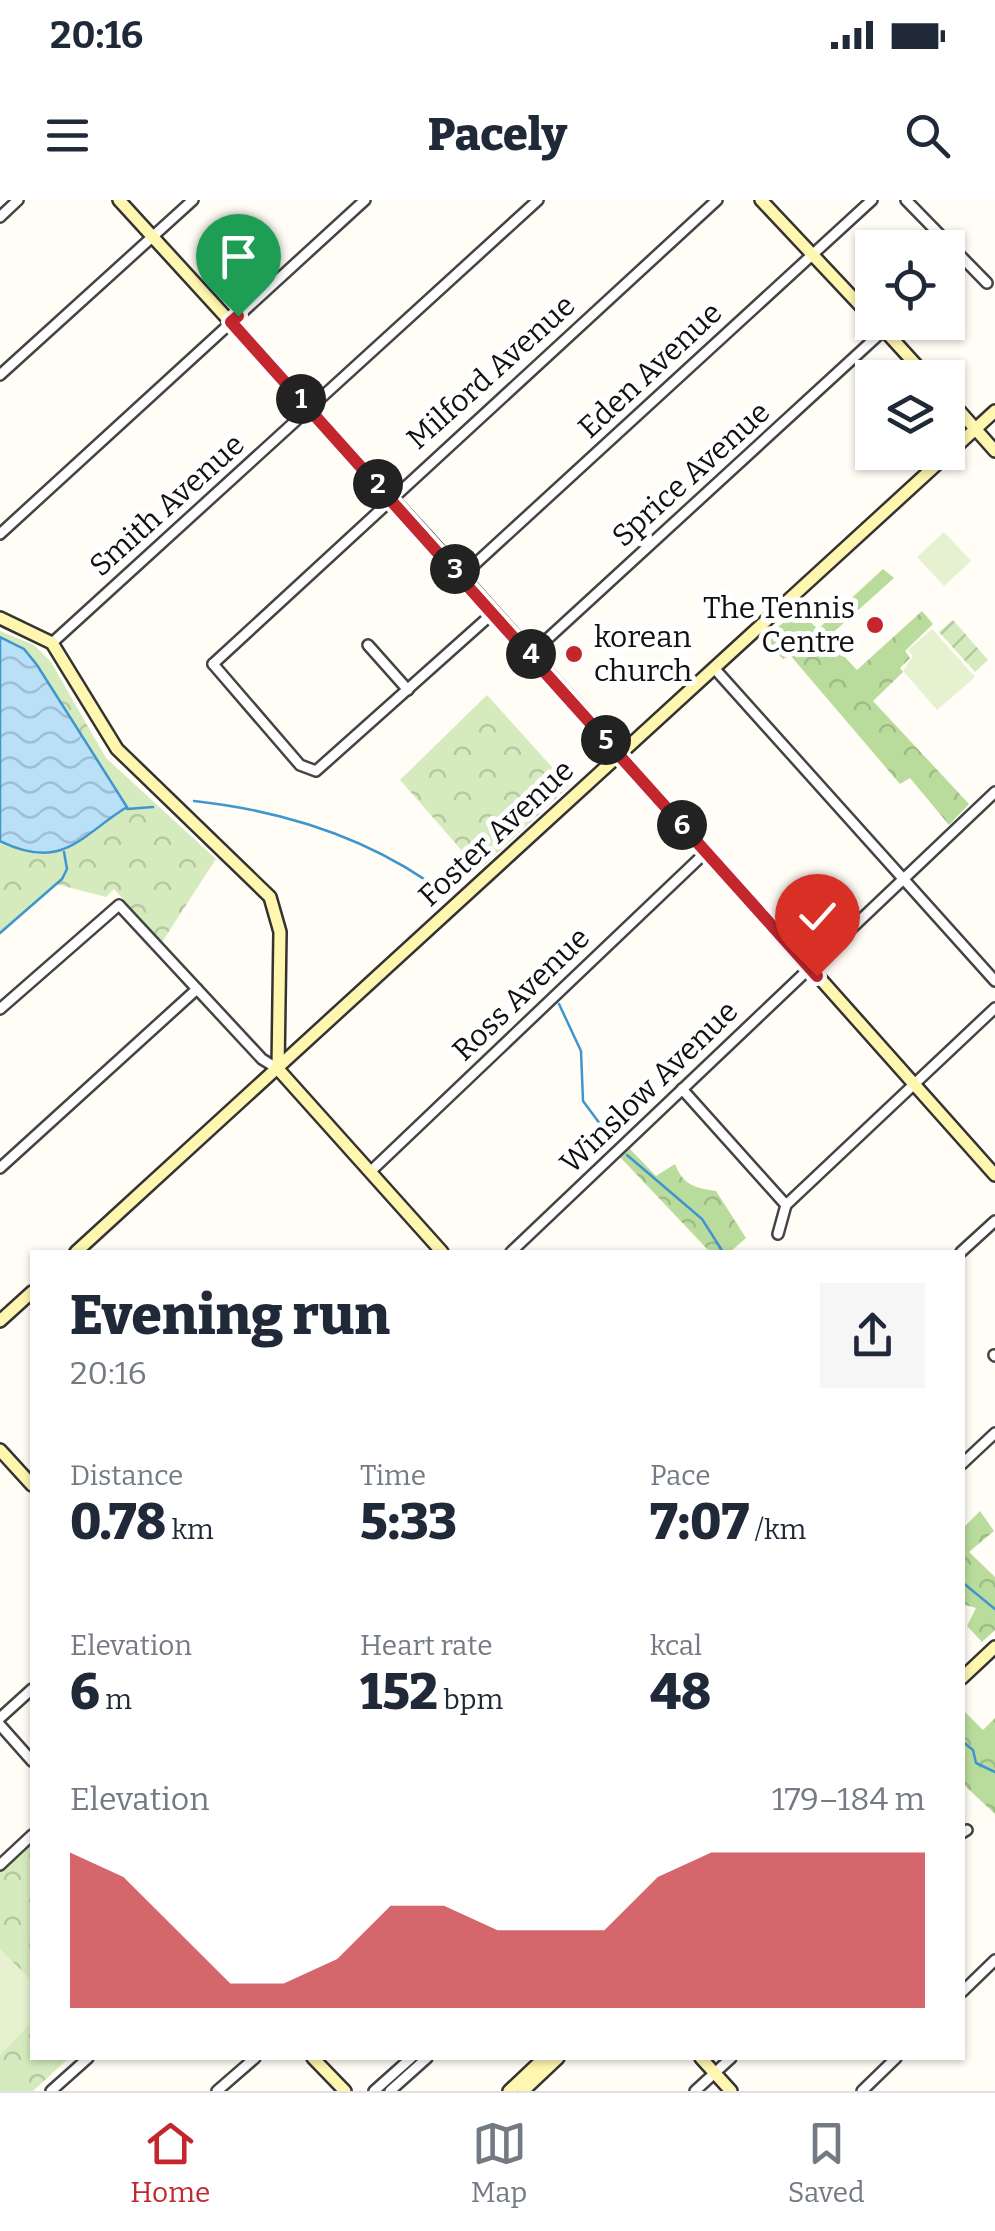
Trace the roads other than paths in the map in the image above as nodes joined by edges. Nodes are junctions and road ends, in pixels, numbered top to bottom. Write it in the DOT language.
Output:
graph roads {
  1 [pos="18,200"];
  2 [pos="119,200"];
  3 [pos="194,200"];
  4 [pos="364,200"];
  5 [pos="538,200"];
  6 [pos="717,200"];
  7 [pos="762,200"];
  8 [pos="872,200"];
  9 [pos="906,200"];
  10 [pos="0,216"];
  11 [pos="153,236"];
  12 [pos="813,254"];
  13 [pos="987,283"];
  14 [pos="855,299"];
  15 [pos="231,322"];
  16 [pos="860,340"];
  17 [pos="893,340"];
  18 [pos="912,360"];
  19 [pos="0,375"];
  20 [pos="310,408"];
  21 [pos="995,410"];
  22 [pos="965,417"];
  23 [pos="975,428"];
  24 [pos="995,451"];
  25 [pos="391,497"];
  26 [pos="0,534"];
  27 [pos="462,576"];
  28 [pos="493,613"];
  29 [pos="0,618"];
  30 [pos="52,644"];
  31 [pos="368,645"];
  32 [pos="531,654"];
  33 [pos="199,662"];
  34 [pos="213,664"];
  35 [pos="714,668"];
  36 [pos="408,690"];
  37 [pos="618,752"];
  38 [pos="995,792"];
  39 [pos="706,852"];
  40 [pos="904,878"];
  41 [pos="809,968"];
  42 [pos="995,982"];
  43 [pos="197,988"];
  44 [pos="995,1008"];
  45 [pos="0,1009"];
  46 [pos="278,1069"];
  47 [pos="912,1084"];
  48 [pos="682,1090"];
  49 [pos="0,1168"];
  50 [pos="370,1172"];
  51 [pos="995,1176"];
  52 [pos="786,1204"];
  53 [pos="995,1220"];
  54 [pos="778,1234"];
  55 [pos="78,1250"];
  56 [pos="440,1250"];
  57 [pos="512,1250"];
  58 [pos="963,1250"];
  59 [pos="30,1294"];
  60 [pos="0,1322"];
  61 [pos="995,1434"];
  62 [pos="0,1450"];
  63 [pos="965,1461"];
  64 [pos="30,1482"];
  65 [pos="995,1647"];
  66 [pos="965,1675"];
  67 [pos="30,1691"];
  68 [pos="0,1722"];
  69 [pos="30,1759"];
  70 [pos="30,1837"];
  71 [pos="0,1866"];
  72 [pos="995,1960"];
  73 [pos="965,1989"];
  74 [pos="86,2060"];
  75 [pos="253,2060"];
  76 [pos="315,2060"];
  77 [pos="410,2060"];
  78 [pos="425,2060"];
  79 [pos="542,2060"];
  80 [pos="556,2060"];
  81 [pos="702,2060"];
  82 [pos="729,2060"];
  83 [pos="894,2060"];
  84 [pos="714,2073"];
  85 [pos="52,2091"];
  86 [pos="218,2091"];
  87 [pos="345,2091"];
  88 [pos="374,2091"];
  89 [pos="390,2091"];
  90 [pos="508,2091"];
  91 [pos="523,2091"];
  92 [pos="695,2091"];
  93 [pos="731,2091"];
  94 [pos="862,2091"];
  1 -- 10 [label="street"];
  2 -- 11 [label="street"];
  3 -- 11 [label="street"];
  4 -- 15 [label="street"];
  5 -- 20 [label="street, Smith Avenue"];
  6 -- 25 [label="street, Milford Avenue"];
  7 -- 12 [label="street"];
  8 -- 12 [label="street, Eden Avenue"];
  9 -- 13 [label="street"];
  11 -- 15 [label="street"];
  11 -- 19 [label="street"];
  12 -- 14 [label="street"];
  12 -- 27 [label="street, Eden Avenue"];
  15 -- 20 [label="street"];
  15 -- 26 [label="street"];
  16 -- 32 [label="street, Sprice Avenue"];
  17 -- 18 [label="street"];
  20 -- 25 [label="street"];
  20 -- 30 [label="street, Smith Avenue"];
  21 -- 23 [label="street, Foster Avenue"];
  22 -- 23 [label="street"];
  23 -- 24 [label="street"];
  23 -- 35 [label="street, Foster Avenue"];
  25 -- 27 [label="street"];
  25 -- 34 [label="street, Milford Avenue"];
  27 -- 28 [label="street"];
  28 -- 32 [label="street"];
  28 -- 36 [label="street"];
  29 -- 30 [label="street"];
  30 -- 46 [label="street"];
  31 -- 36 [label="street"];
  32 -- 37 [label="street"];
  33 -- 34 [label="street"];
  34 -- 36 [label="street"];
  35 -- 37 [label="street, Foster Avenue"];
  35 -- 40 [label="street"];
  37 -- 39 [label="street"];
  37 -- 46 [label="street, Foster Avenue"];
  38 -- 40 [label="street, Winslow Avenue"];
  39 -- 41 [label="street"];
  39 -- 50 [label="street, Ross Avenue"];
  40 -- 41 [label="street, Winslow Avenue"];
  40 -- 42 [label="street"];
  41 -- 47 [label="street"];
  41 -- 48 [label="street, Winslow Avenue"];
  43 -- 45 [label="street"];
  43 -- 46 [label="street"];
  43 -- 49 [label="street"];
  44 -- 47 [label="street"];
  46 -- 50 [label="street"];
  46 -- 55 [label="street, Foster Avenue"];
  47 -- 51 [label="street"];
  47 -- 52 [label="street"];
  48 -- 52 [label="street"];
  48 -- 57 [label="street, Winslow Avenue"];
  50 -- 56 [label="street"];
  52 -- 54 [label="street"];
  53 -- 58 [label="street"];
  59 -- 60 [label="street"];
  61 -- 63 [label="street"];
  62 -- 64 [label="street"];
  65 -- 66 [label="street"];
  67 -- 68 [label="street"];
  68 -- 69 [label="street"];
  70 -- 71 [label="street"];
  72 -- 73 [label="street"];
  74 -- 85 [label="street"];
  75 -- 86 [label="street"];
  76 -- 87 [label="street"];
  77 -- 88 [label="street"];
  78 -- 89 [label="street"];
  79 -- 90 [label="street"];
  80 -- 91 [label="street"];
  81 -- 84 [label="street"];
  82 -- 84 [label="street"];
  83 -- 94 [label="street"];
  84 -- 92 [label="street"];
  84 -- 93 [label="street"];
}
